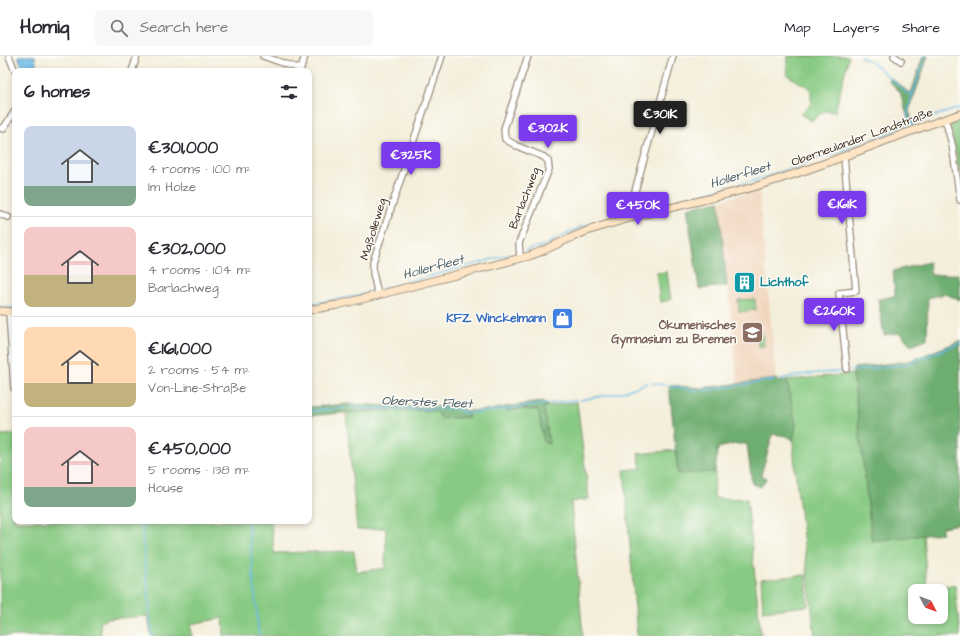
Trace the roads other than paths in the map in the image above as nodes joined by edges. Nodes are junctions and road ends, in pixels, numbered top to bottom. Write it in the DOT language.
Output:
graph roads {
  1 [pos="9,56"];
  2 [pos="137,56"];
  3 [pos="263,56"];
  4 [pos="305,56"];
  5 [pos="442,56"];
  6 [pos="528,56"];
  7 [pos="674,56"];
  8 [pos="894,56"];
  9 [pos="901,61"];
  10 [pos="14,68"];
  11 [pos="133,68"];
  12 [pos="295,68"];
  13 [pos="301,68"];
  14 [pos="960,114"];
  15 [pos="12,116"];
  16 [pos="945,119"];
  17 [pos="0,128"];
  18 [pos="844,157"];
  19 [pos="960,200"];
  20 [pos="632,213"];
  21 [pos="0,214"];
  22 [pos="8,217"];
  23 [pos="520,258"];
  24 [pos="378,295"];
  25 [pos="312,309"];
  26 [pos="0,312"];
  27 [pos="12,312"];
  28 [pos="847,369"];
  1 -- 10 [label="street"];
  2 -- 11 [label="street"];
  3 -- 12 [label="street"];
  4 -- 13 [label="street"];
  5 -- 24 [label="street, Maßolleweg"];
  6 -- 23 [label="street, Barlachweg"];
  7 -- 20 [label="street"];
  8 -- 9 [label="street"];
  14 -- 16 [label="street, Oberneulander Landstraße"];
  15 -- 17 [label="street"];
  16 -- 18 [label="street, Oberneulander Landstraße"];
  16 -- 19 [label="street"];
  18 -- 20 [label="street, Oberneulander Landstraße"];
  18 -- 28 [label="street"];
  20 -- 23 [label="street, Oberneulander Landstraße"];
  21 -- 22 [label="street"];
  23 -- 24 [label="street, Oberneulander Landstraße"];
  24 -- 25 [label="street, Oberneulander Landstraße"];
  26 -- 27 [label="street"];
}
